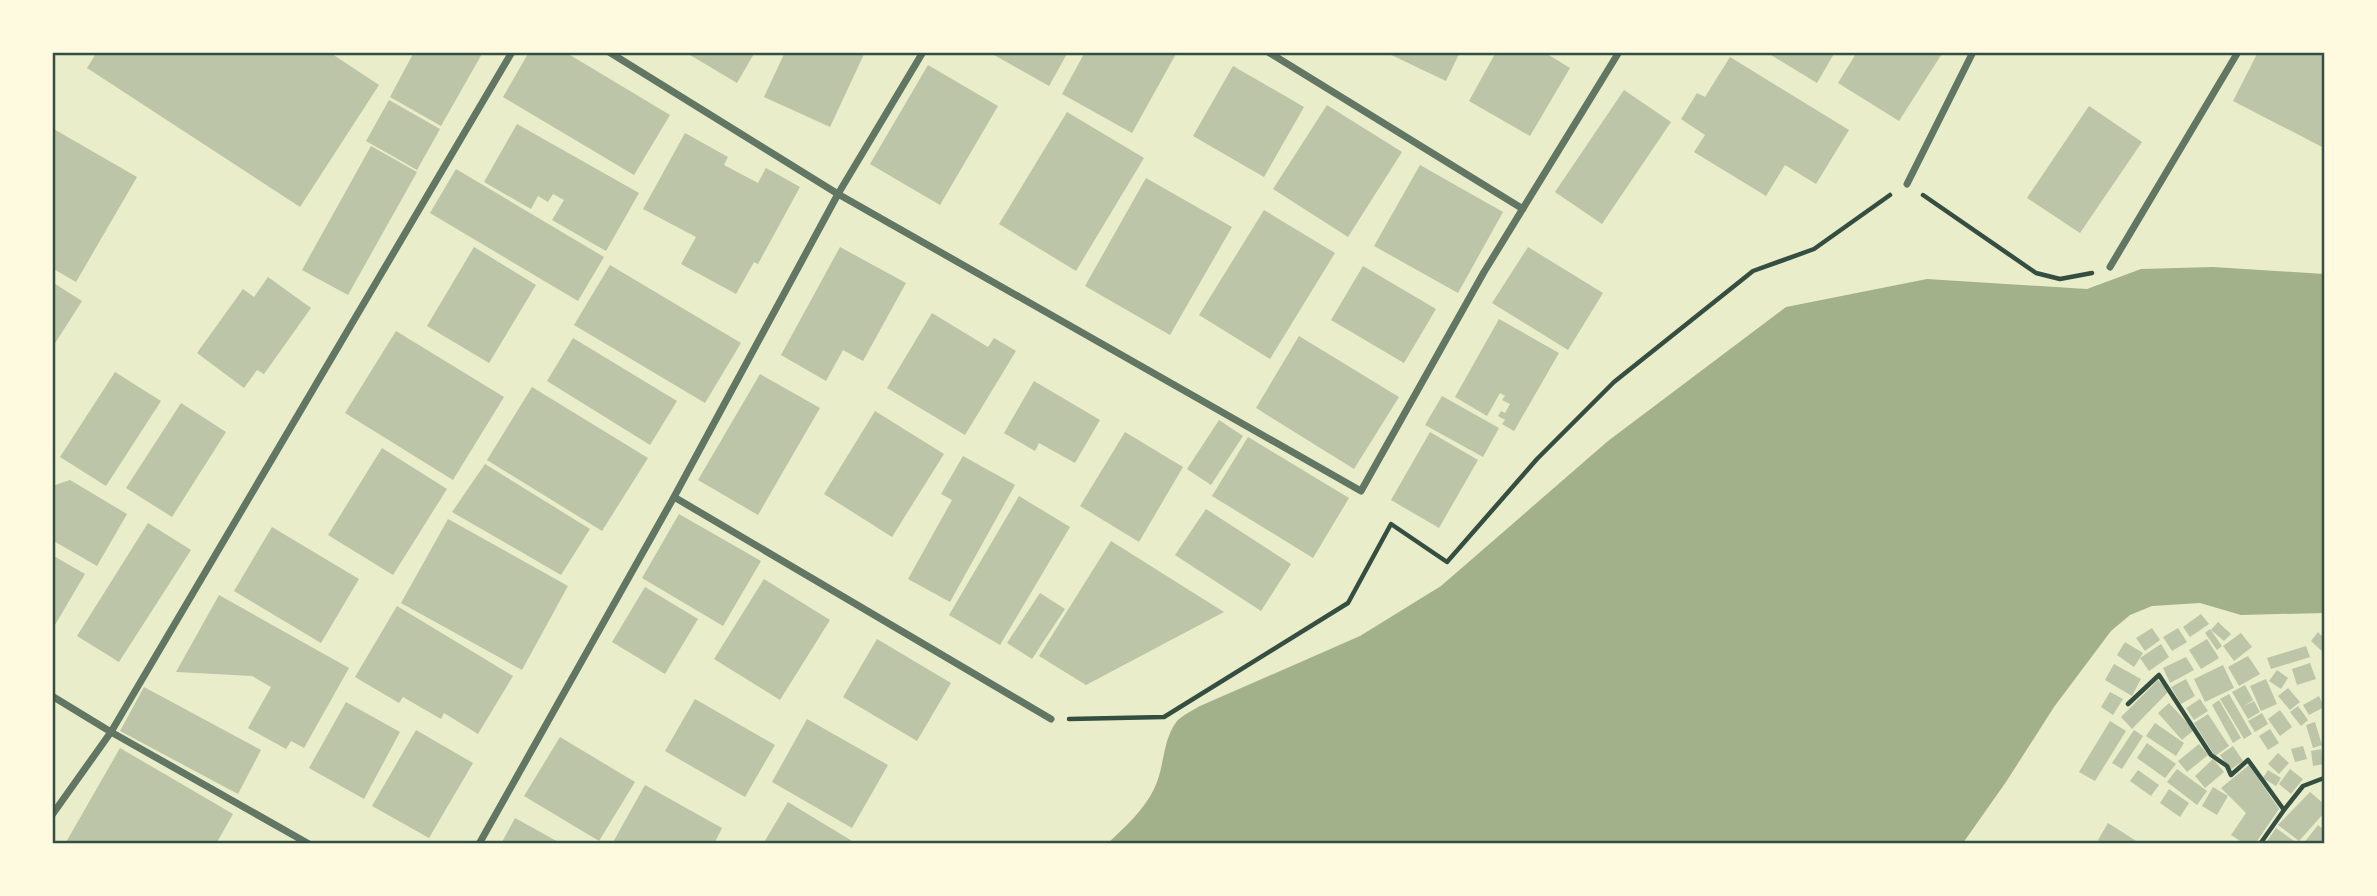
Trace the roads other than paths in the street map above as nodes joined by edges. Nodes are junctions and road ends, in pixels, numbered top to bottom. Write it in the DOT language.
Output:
graph roads {
  1 [pos="512,52"];
  2 [pos="609,52"];
  3 [pos="923,52"];
  4 [pos="1268,52"];
  5 [pos="1619,52"];
  6 [pos="1973,52"];
  7 [pos="2238,52"];
  8 [pos="1908,184"];
  9 [pos="838,194"];
  10 [pos="1523,209"];
  11 [pos="2110,267"];
  12 [pos="674,497"];
  13 [pos="52,696"];
  14 [pos="1051,719"];
  15 [pos="111,732"];
  16 [pos="52,815"];
  17 [pos="309,844"];
  18 [pos="480,844"];
  1 -- 15 [label="street"];
  2 -- 9 [label="street"];
  3 -- 9 [label="street"];
  4 -- 10 [label="street"];
  5 -- 10 [label="street"];
  6 -- 8 [label="street"];
  7 -- 11 [label="street"];
  9 -- 10 [label="street"];
  9 -- 12 [label="street"];
  12 -- 14 [label="street"];
  12 -- 18 [label="street"];
  13 -- 15 [label="street"];
  15 -- 16 [label="street"];
  15 -- 17 [label="street"];
}
